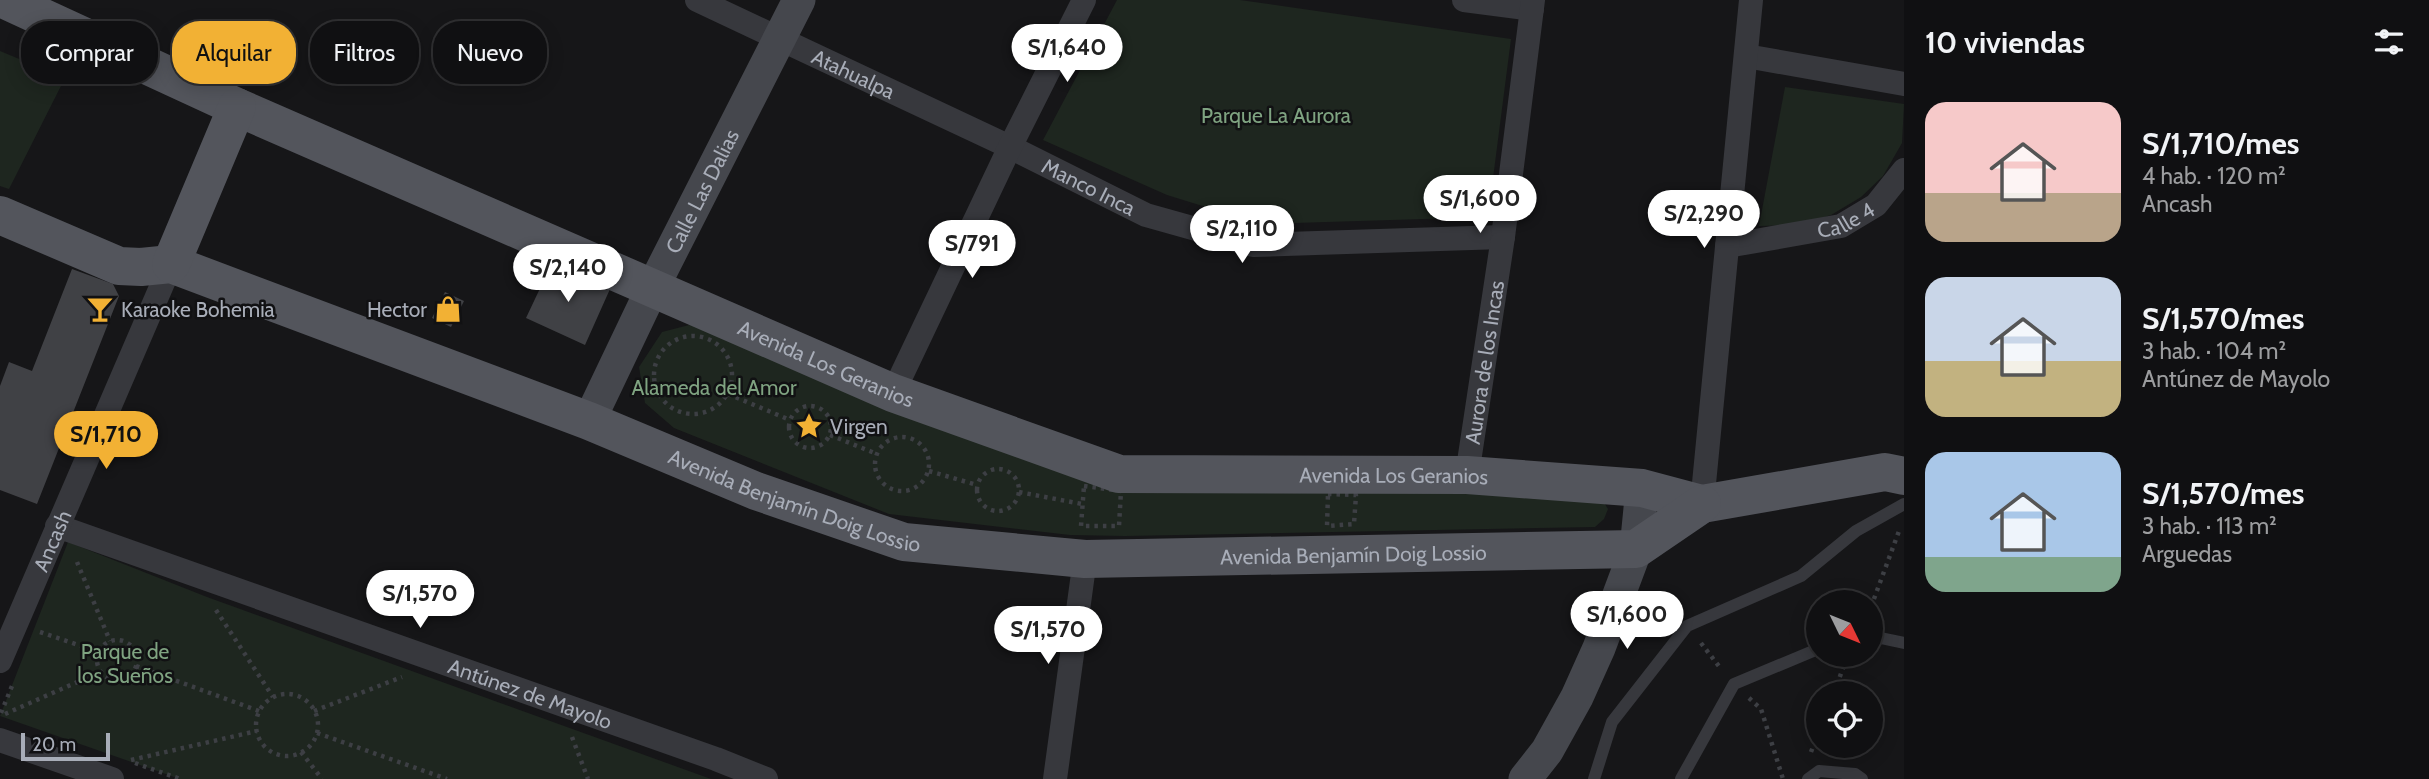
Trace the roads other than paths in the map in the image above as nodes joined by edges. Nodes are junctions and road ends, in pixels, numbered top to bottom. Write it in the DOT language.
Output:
graph roads {
  1 [pos="5,0"];
  2 [pos="697,0"];
  3 [pos="799,0"];
  4 [pos="1084,0"];
  5 [pos="1464,0"];
  6 [pos="1751,0"];
  7 [pos="1533,5"];
  8 [pos="778,37"];
  9 [pos="1746,56"];
  10 [pos="1904,84"];
  11 [pos="237,107"];
  12 [pos="1010,147"];
  13 [pos="1904,170"];
  14 [pos="0,215"];
  15 [pos="1503,237"];
  16 [pos="1727,246"];
  17 [pos="170,264"];
  18 [pos="652,289"];
  19 [pos="893,393"];
  20 [pos="589,421"];
  21 [pos="1467,475"];
  22 [pos="1899,478"];
  23 [pos="1642,488"];
  24 [pos="1702,504"];
  25 [pos="57,527"];
  26 [pos="1636,549"];
  27 [pos="1085,559"];
  28 [pos="18,619"];
  29 [pos="1883,639"];
  30 [pos="1904,643"];
  31 [pos="1806,654"];
  32 [pos="7,670"];
  33 [pos="7,730"];
  34 [pos="112,779"];
  35 [pos="766,779"];
  36 [pos="1055,779"];
  37 [pos="1525,779"];
  38 [pos="1594,779"];
  39 [pos="1681,779"];
  40 [pos="1808,779"];
  41 [pos="1863,779"];
  1 -- 11 [label="main road, Avenida Los Geranios"];
  2 -- 8 [label="street, Atahualpa"];
  3 -- 8 [label="street, Calle Las Dalias"];
  4 -- 12 [label="street"];
  5 -- 7 [label="street"];
  6 -- 9 [label="street"];
  7 -- 15 [label="street, Aurora de los Incas"];
  8 -- 12 [label="street, Atahualpa"];
  8 -- 18 [label="street, Calle Las Dalias"];
  9 -- 10 [label="street"];
  9 -- 16 [label="street"];
  11 -- 17 [label="main road"];
  11 -- 18 [label="main road, Avenida Los Geranios"];
  12 -- 15 [label="street, Manco Inca"];
  12 -- 19 [label="street"];
  13 -- 16 [label="street, Calle 4"];
  14 -- 17 [label="main road, Avenida Benjamín Doig Lossio"];
  15 -- 21 [label="street, Aurora de los Incas"];
  16 -- 24 [label="street"];
  17 -- 20 [label="main road, Avenida Benjamín Doig Lossio"];
  17 -- 25 [label="street, Ancash"];
  18 -- 19 [label="main road, Avenida Los Geranios"];
  18 -- 20 [label="street, Calle Las Dalias"];
  19 -- 21 [label="main road, Avenida Los Geranios"];
  20 -- 27 [label="main road, Avenida Benjamín Doig Lossio"];
  21 -- 23 [label="main road, Avenida Los Geranios"];
  22 -- 24 [label="main road, Avenida Los Geranios"];
  22 -- 38 [label="lane"];
  23 -- 24 [label="main road, Avenida Los Geranios"];
  23 -- 26 [label="street"];
  24 -- 26 [label="main road, Avenida Los Geranios"];
  25 -- 28 [label="street, Ancash"];
  25 -- 35 [label="street, Antúnez de Mayolo"];
  26 -- 27 [label="main road, Avenida Benjamín Doig Lossio"];
  26 -- 37 [label="street"];
  27 -- 36 [label="street"];
  28 -- 32 [label="street, Ancash"];
  29 -- 30 [label="lane"];
  31 -- 39 [label="lane"];
  33 -- 34 [label="street"];
  40 -- 41 [label="lane"];
}
